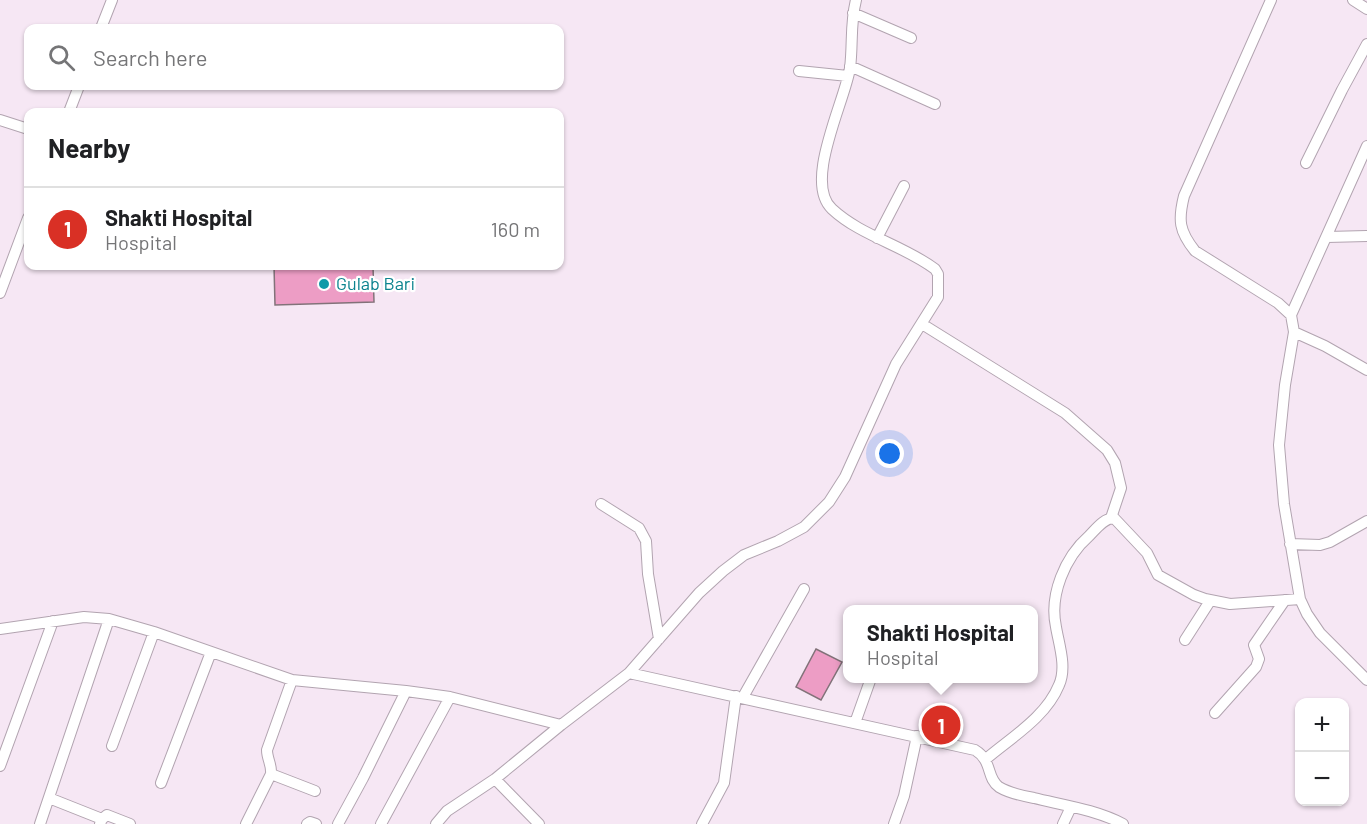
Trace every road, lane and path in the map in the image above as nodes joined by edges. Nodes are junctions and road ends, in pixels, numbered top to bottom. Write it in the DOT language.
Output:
graph roads {
  1 [pos="112,0"];
  2 [pos="856,0"];
  3 [pos="1271,0"];
  4 [pos="1353,0"];
  5 [pos="1367,9"];
  6 [pos="853,13"];
  7 [pos="103,24"];
  8 [pos="911,38"];
  9 [pos="1367,44"];
  10 [pos="799,71"];
  11 [pos="849,71"];
  12 [pos="77,90"];
  13 [pos="935,104"];
  14 [pos="71,108"];
  15 [pos="0,120"];
  16 [pos="24,128"];
  17 [pos="1367,146"];
  18 [pos="1306,163"];
  19 [pos="904,186"];
  20 [pos="24,229"];
  21 [pos="1367,236"];
  22 [pos="1327,237"];
  23 [pos="877,238"];
  24 [pos="0,293"];
  25 [pos="1291,315"];
  26 [pos="922,324"];
  27 [pos="1294,332"];
  28 [pos="1367,370"];
  29 [pos="601,504"];
  30 [pos="1111,518"];
  31 [pos="1367,521"];
  32 [pos="1290,544"];
  33 [pos="804,589"];
  34 [pos="1300,599"];
  35 [pos="1285,600"];
  36 [pos="1210,601"];
  37 [pos="109,619"];
  38 [pos="53,621"];
  39 [pos="0,629"];
  40 [pos="154,632"];
  41 [pos="659,639"];
  42 [pos="1185,640"];
  43 [pos="211,652"];
  44 [pos="629,673"];
  45 [pos="292,680"];
  46 [pos="1367,680"];
  47 [pos="868,683"];
  48 [pos="406,691"];
  49 [pos="450,697"];
  50 [pos="740,697"];
  51 [pos="1215,713"];
  52 [pos="855,723"];
  53 [pos="561,725"];
  54 [pos="917,736"];
  55 [pos="112,746"];
  56 [pos="986,759"];
  57 [pos="0,766"];
  58 [pos="271,774"];
  59 [pos="495,779"];
  60 [pos="161,783"];
  61 [pos="315,791"];
  62 [pos="49,798"];
  63 [pos="1071,807"];
  64 [pos="101,821"];
  65 [pos="1120,823"];
  66 [pos="40,824"];
  67 [pos="130,824"];
  68 [pos="246,824"];
  69 [pos="308,824"];
  70 [pos="316,824"];
  71 [pos="338,824"];
  72 [pos="381,824"];
  73 [pos="436,824"];
  74 [pos="539,824"];
  75 [pos="702,824"];
  76 [pos="894,824"];
  77 [pos="1063,824"];
  1 -- 7 [label="street"];
  2 -- 6 [label="street"];
  3 -- 25 [label="street"];
  4 -- 5 [label="street"];
  6 -- 8 [label="street"];
  6 -- 11 [label="street"];
  9 -- 18 [label="street"];
  10 -- 11 [label="street"];
  11 -- 13 [label="street"];
  11 -- 23 [label="street"];
  12 -- 14 [label="street"];
  15 -- 16 [label="street"];
  17 -- 22 [label="street"];
  19 -- 23 [label="street"];
  20 -- 24 [label="street"];
  21 -- 22 [label="street"];
  22 -- 25 [label="street"];
  23 -- 26 [label="street"];
  25 -- 27 [label="street"];
  26 -- 30 [label="street"];
  26 -- 41 [label="street"];
  27 -- 28 [label="street"];
  27 -- 32 [label="street"];
  29 -- 41 [label="street"];
  30 -- 36 [label="street"];
  30 -- 56 [label="street"];
  31 -- 32 [label="street"];
  32 -- 34 [label="street"];
  33 -- 50 [label="street"];
  34 -- 35 [label="street"];
  34 -- 46 [label="street"];
  35 -- 36 [label="street"];
  35 -- 51 [label="street"];
  36 -- 42 [label="street"];
  37 -- 38 [label="street"];
  37 -- 40 [label="street"];
  37 -- 62 [label="street"];
  38 -- 39 [label="street"];
  38 -- 57 [label="street"];
  40 -- 43 [label="street"];
  40 -- 55 [label="street"];
  41 -- 44 [label="street"];
  43 -- 45 [label="street"];
  43 -- 60 [label="street"];
  44 -- 50 [label="street"];
  44 -- 53 [label="street"];
  45 -- 48 [label="street"];
  45 -- 58 [label="street"];
  47 -- 52 [label="street"];
  48 -- 49 [label="street"];
  48 -- 71 [label="street"];
  49 -- 53 [label="street"];
  49 -- 72 [label="street"];
  50 -- 52 [label="street"];
  50 -- 75 [label="street"];
  52 -- 54 [label="street"];
  53 -- 59 [label="street"];
  54 -- 56 [label="street"];
  54 -- 76 [label="street"];
  56 -- 63 [label="street"];
  58 -- 61 [label="street"];
  58 -- 68 [label="street"];
  59 -- 73 [label="street"];
  59 -- 74 [label="street"];
  62 -- 64 [label="street"];
  62 -- 66 [label="street"];
  63 -- 65 [label="street"];
  63 -- 77 [label="street"];
  64 -- 67 [label="street"];
  69 -- 70 [label="street"];
}
